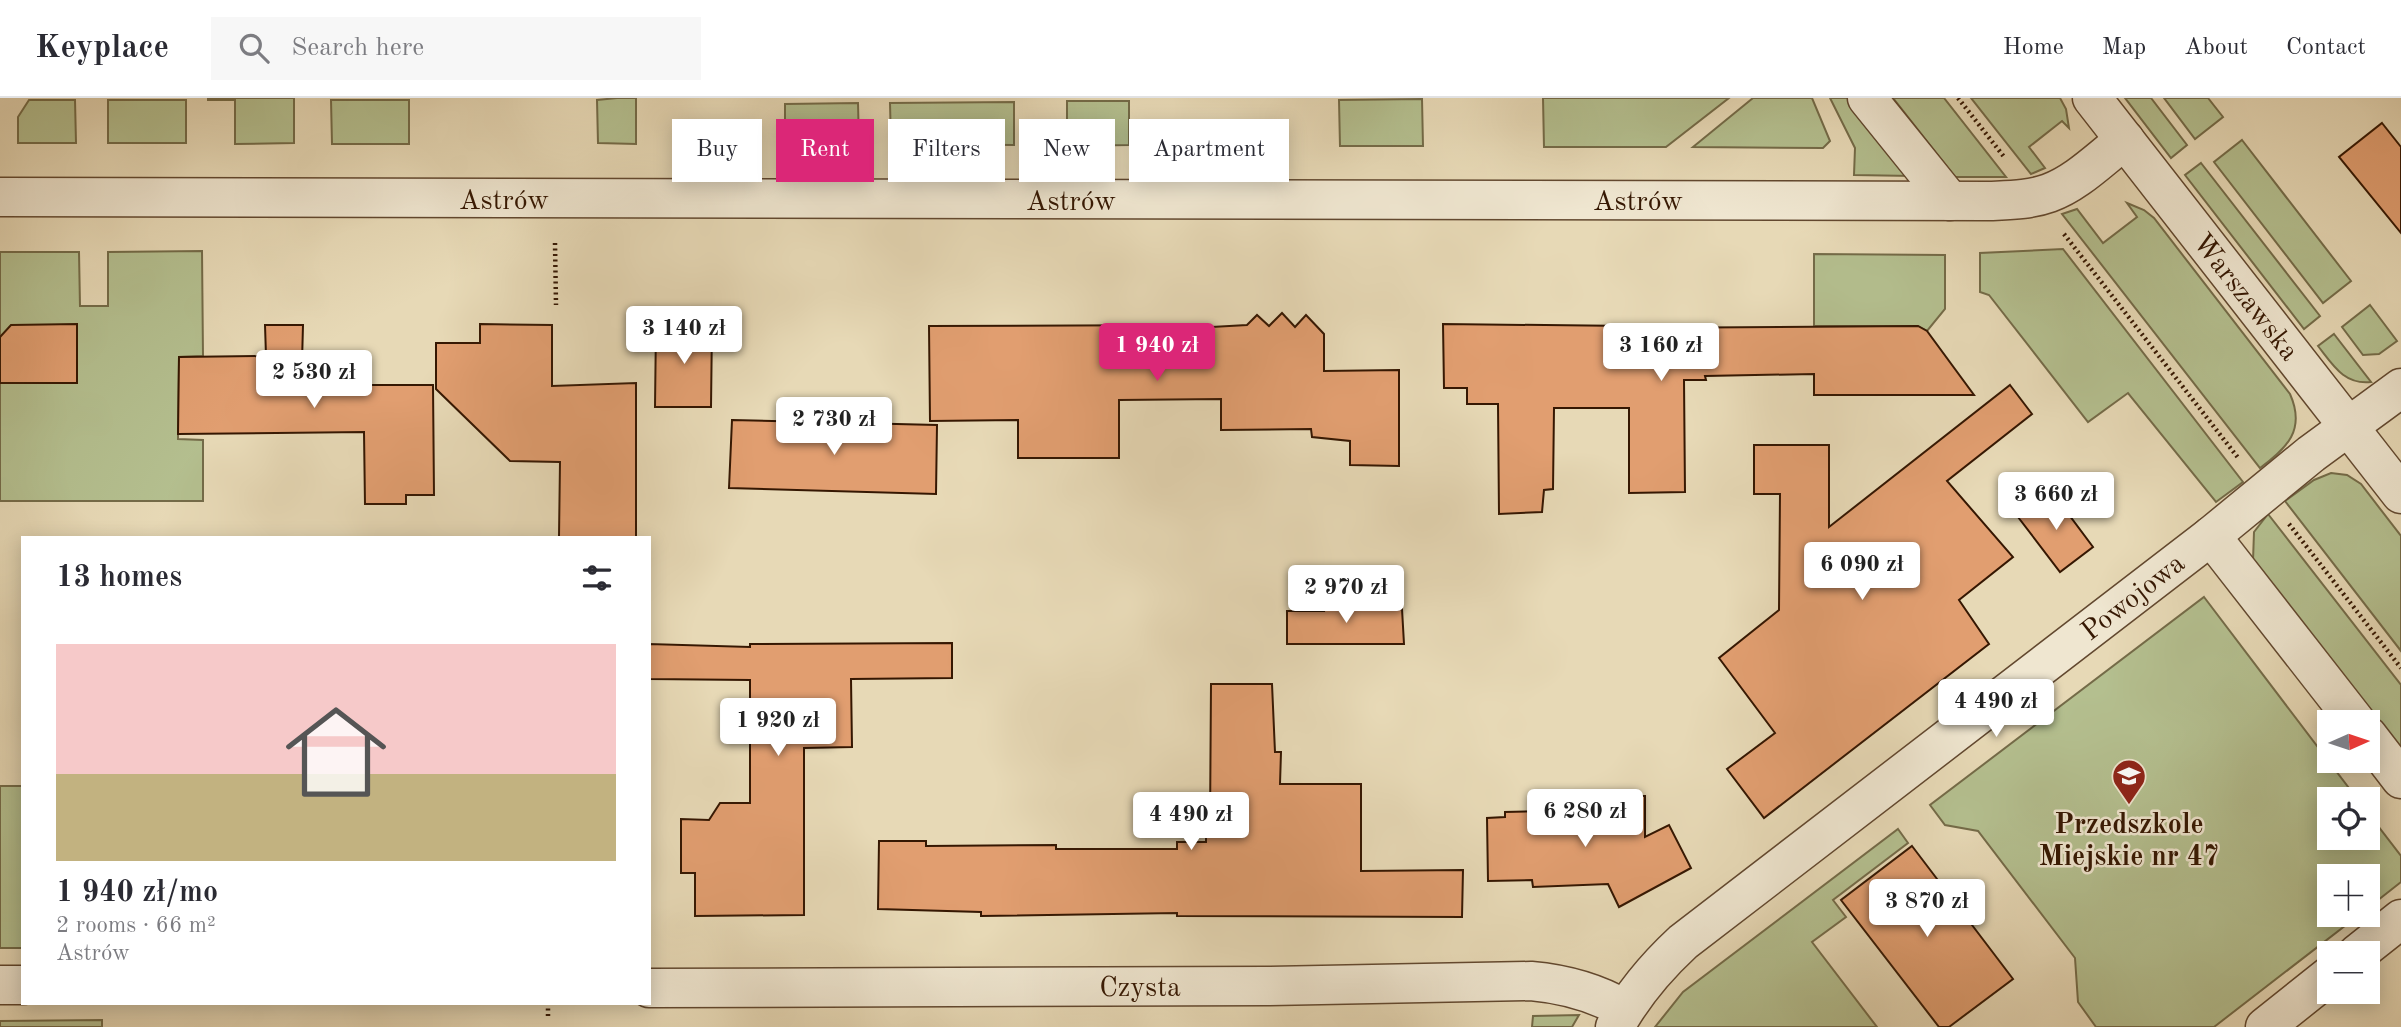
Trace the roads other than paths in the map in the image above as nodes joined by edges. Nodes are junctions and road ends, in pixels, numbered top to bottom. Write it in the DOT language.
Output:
graph roads {
  1 [pos="1867,98"];
  2 [pos="2092,98"];
  3 [pos="2125,140"];
  4 [pos="0,197"];
  5 [pos="1950,201"];
  6 [pos="2401,388"];
  7 [pos="2348,427"];
  8 [pos="2401,494"];
  9 [pos="2211,536"];
  10 [pos="2347,710"];
  11 [pos="2380,752"];
  12 [pos="2401,779"];
  13 [pos="2401,919"];
  14 [pos="2373,941"];
  15 [pos="0,985"];
  16 [pos="21,985"];
  17 [pos="2317,986"];
  18 [pos="651,988"];
  19 [pos="1620,1018"];
  20 [pos="2265,1027"];
  1 -- 5 [label="street"];
  2 -- 3 [label="street, Warszawska"];
  3 -- 5 [label="street, Astrów"];
  3 -- 7 [label="street, Warszawska"];
  4 -- 5 [label="street, Astrów"];
  6 -- 7 [label="street, Powojowa"];
  7 -- 8 [label="street, Warszawska"];
  7 -- 9 [label="street, Powojowa"];
  9 -- 10 [label="street"];
  9 -- 19 [label="street, Powojowa"];
  11 -- 12 [label="street"];
  13 -- 14 [label="street"];
  15 -- 16 [label="street"];
  17 -- 20 [label="street"];
  18 -- 19 [label="street, Czysta"];
}
